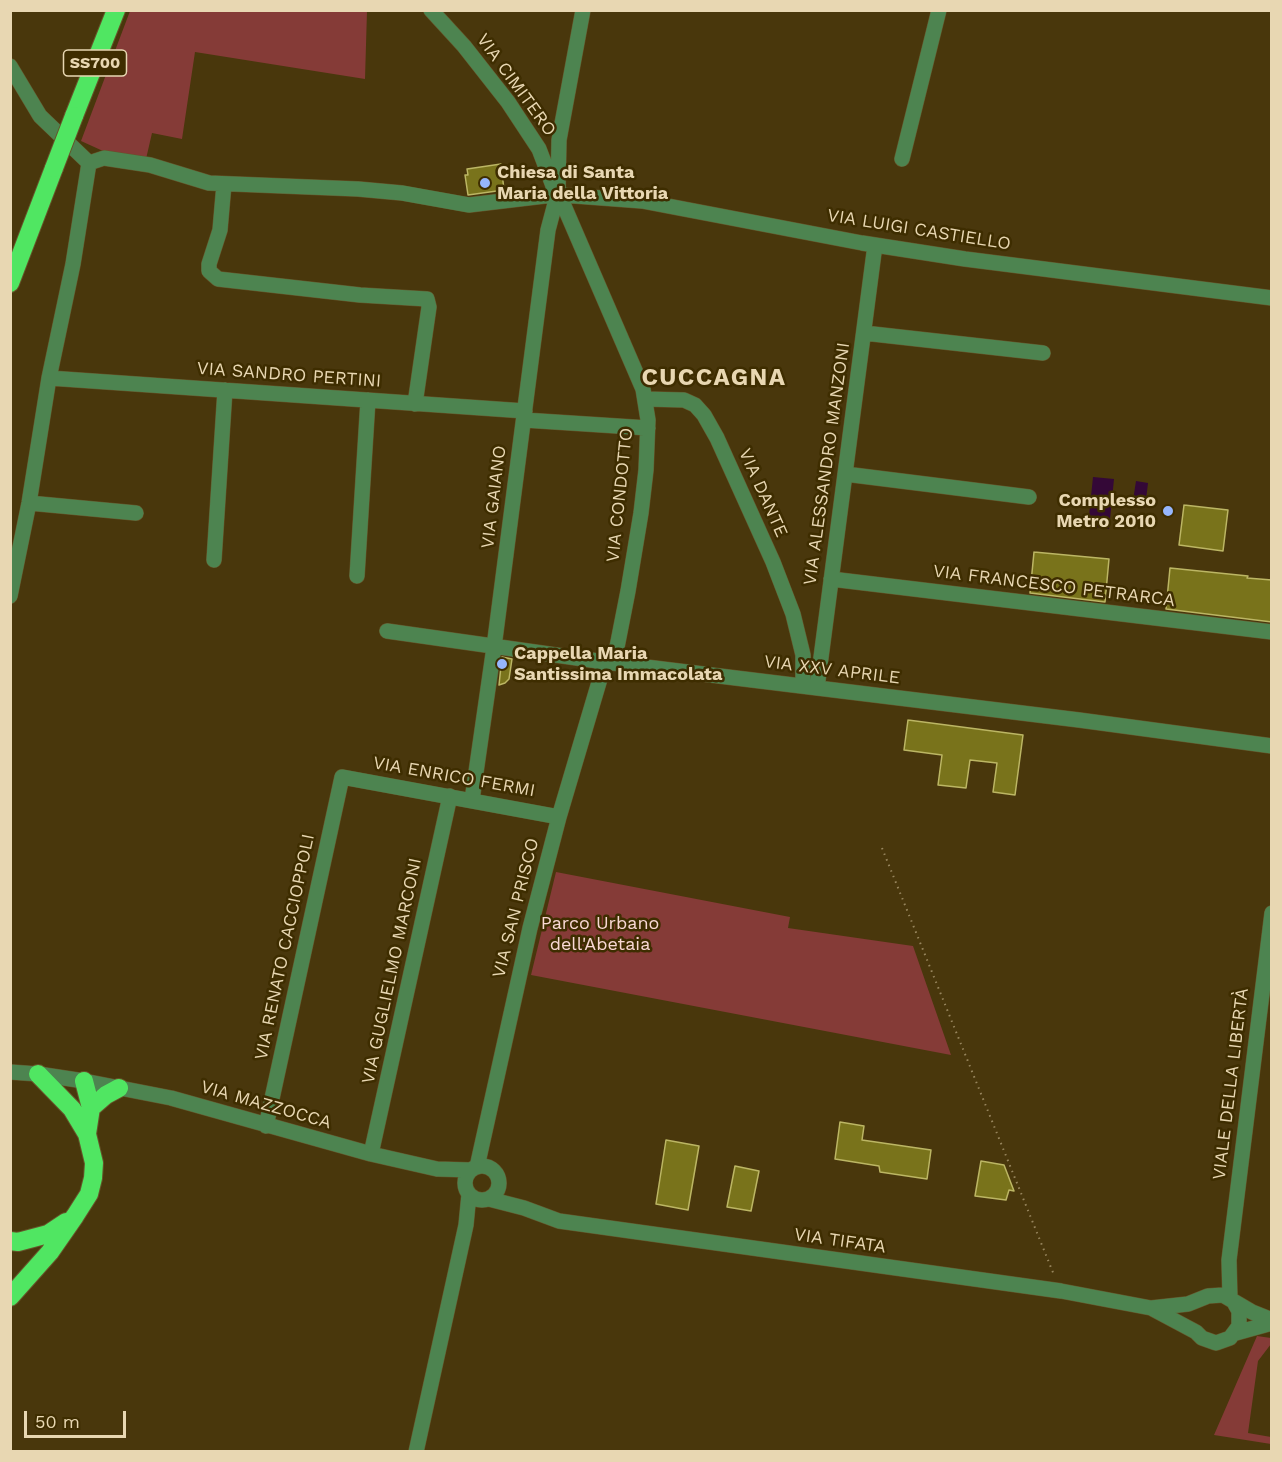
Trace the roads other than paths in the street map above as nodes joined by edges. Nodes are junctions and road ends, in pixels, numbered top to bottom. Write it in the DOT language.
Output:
graph roads {
  1 [pos="116,10"];
  2 [pos="431,10"];
  3 [pos="583,10"];
  4 [pos="939,10"];
  5 [pos="444,17"];
  6 [pos="10,66"];
  7 [pos="903,159"];
  8 [pos="88,163"];
  9 [pos="224,184"];
  10 [pos="558,195"];
  11 [pos="875,244"];
  12 [pos="10,283"];
  13 [pos="1272,298"];
  14 [pos="864,333"];
  15 [pos="1043,353"];
  16 [pos="49,378"];
  17 [pos="225,390"];
  18 [pos="645,399"];
  19 [pos="368,400"];
  20 [pos="415,404"];
  21 [pos="525,416"];
  22 [pos="648,428"];
  23 [pos="845,474"];
  24 [pos="1029,497"];
  25 [pos="29,503"];
  26 [pos="136,513"];
  27 [pos="214,560"];
  28 [pos="357,576"];
  29 [pos="831,579"];
  30 [pos="10,596"];
  31 [pos="387,631"];
  32 [pos="1272,632"];
  33 [pos="494,647"];
  34 [pos="605,662"];
  35 [pos="810,687"];
  36 [pos="1272,746"];
  37 [pos="342,777"];
  38 [pos="450,796"];
  39 [pos="472,800"];
  40 [pos="559,816"];
  41 [pos="1272,913"];
  42 [pos="10,1072"];
  43 [pos="38,1074"];
  44 [pos="84,1081"];
  45 [pos="119,1088"];
  46 [pos="91,1108"];
  47 [pos="72,1110"];
  48 [pos="266,1126"];
  49 [pos="87,1134"];
  50 [pos="371,1154"];
  51 [pos="474,1168"];
  52 [pos="437,1169"];
  53 [pos="498,1180"];
  54 [pos="467,1191"];
  55 [pos="486,1199"];
  56 [pos="524,1208"];
  57 [pos="75,1216"];
  58 [pos="466,1225"];
  59 [pos="10,1241"];
  60 [pos="1229,1260"];
  61 [pos="10,1297"];
  62 [pos="1204,1298"];
  63 [pos="1233,1301"];
  64 [pos="1151,1308"];
  65 [pos="1272,1322"];
  66 [pos="1196,1332"];
  67 [pos="1236,1333"];
  68 [pos="416,1452"];
  1 -- 12 [label="highway, SS700, bridge"];
  2 -- 5 [label="street, VIA CIMITERO"];
  3 -- 10 [label="street"];
  4 -- 7 [label="street"];
  5 -- 10 [label="street, VIA CIMITERO"];
  6 -- 8 [label="street"];
  8 -- 9 [label="street, VIA LUIGI CASTIELLO"];
  8 -- 16 [label="street"];
  9 -- 10 [label="street, VIA LUIGI CASTIELLO"];
  9 -- 20 [label="street"];
  10 -- 11 [label="street, VIA LUIGI CASTIELLO"];
  10 -- 18 [label="street, VIA CONDOTTO"];
  10 -- 21 [label="street, VIA GAIANO"];
  11 -- 13 [label="street, VIA LUIGI CASTIELLO"];
  11 -- 14 [label="street, VIA ALESSANDRO MANZONI"];
  14 -- 15 [label="street"];
  14 -- 23 [label="street, VIA ALESSANDRO MANZONI"];
  16 -- 17 [label="street, VIA SANDRO PERTINI"];
  16 -- 25 [label="street"];
  17 -- 19 [label="street, VIA SANDRO PERTINI"];
  17 -- 27 [label="street"];
  18 -- 22 [label="street, VIA CONDOTTO"];
  18 -- 35 [label="street, VIA DANTE"];
  19 -- 20 [label="street, VIA SANDRO PERTINI"];
  19 -- 28 [label="street"];
  20 -- 21 [label="street, VIA SANDRO PERTINI"];
  21 -- 22 [label="street, VIA SANDRO PERTINI"];
  21 -- 33 [label="street, VIA GAIANO"];
  22 -- 34 [label="street, VIA CONDOTTO"];
  23 -- 24 [label="street"];
  23 -- 29 [label="street, VIA ALESSANDRO MANZONI"];
  25 -- 26 [label="street"];
  25 -- 30 [label="street"];
  29 -- 32 [label="street, VIA FRANCESCO PETRARCA"];
  29 -- 35 [label="street, VIA ALESSANDRO MANZONI"];
  31 -- 33 [label="street, VIA XXV APRILE"];
  33 -- 34 [label="street, VIA XXV APRILE"];
  33 -- 39 [label="street, VIA GAIANO"];
  34 -- 35 [label="street, VIA XXV APRILE"];
  34 -- 40 [label="street, VIA SAN PRISCO"];
  35 -- 36 [label="street, VIA XXV APRILE"];
  37 -- 38 [label="street, VIA ENRICO FERMI"];
  37 -- 48 [label="street, VIA RENATO CACCIOPPOLI"];
  38 -- 39 [label="street, VIA ENRICO FERMI"];
  38 -- 50 [label="street, VIA GUGLIELMO MARCONI"];
  39 -- 40 [label="street, VIA ENRICO FERMI"];
  40 -- 51 [label="street, VIA SAN PRISCO"];
  41 -- 60 [label="street, VIALE DELLA LIBERTÀ"];
  42 -- 43 [label="street, VIA MAZZOCCA"];
  43 -- 44 [label="street, VIA MAZZOCCA"];
  43 -- 47 [label="highway"];
  44 -- 45 [label="street, VIA MAZZOCCA"];
  44 -- 46 [label="highway"];
  44 -- 47 [label="highway"];
  45 -- 46 [label="highway"];
  45 -- 48 [label="street, VIA MAZZOCCA"];
  46 -- 49 [label="highway"];
  47 -- 49 [label="highway"];
  48 -- 50 [label="street, VIA MAZZOCCA"];
  49 -- 57 [label="highway"];
  50 -- 52 [label="street, VIA MAZZOCCA"];
  51 -- 52 [label="street, VIA MAZZOCCA"];
  51 -- 53 [label="street"];
  51 -- 54 [label="street"];
  52 -- 54 [label="street, VIA MAZZOCCA"];
  53 -- 55 [label="street"];
  53 -- 56 [label="street, VIA TIFATA"];
  54 -- 55 [label="street"];
  54 -- 58 [label="street"];
  55 -- 56 [label="street, VIA TIFATA"];
  55 -- 58 [label="street"];
  56 -- 64 [label="street, VIA TIFATA"];
  57 -- 59 [label="highway"];
  57 -- 61 [label="highway"];
  58 -- 68 [label="street"];
  60 -- 62 [label="street, VIALE DELLA LIBERTÀ"];
  60 -- 63 [label="street, VIALE DELLA LIBERTÀ"];
  62 -- 63 [label="street, VIA TIFATA"];
  62 -- 64 [label="street, VIA TIFATA"];
  62 -- 66 [label="street"];
  63 -- 65 [label="street, VIA TIFATA"];
  63 -- 67 [label="street"];
  64 -- 66 [label="street, VIA TIFATA"];
  65 -- 67 [label="street, VIA TIFATA"];
  66 -- 67 [label="street, VIA TIFATA"];
}
